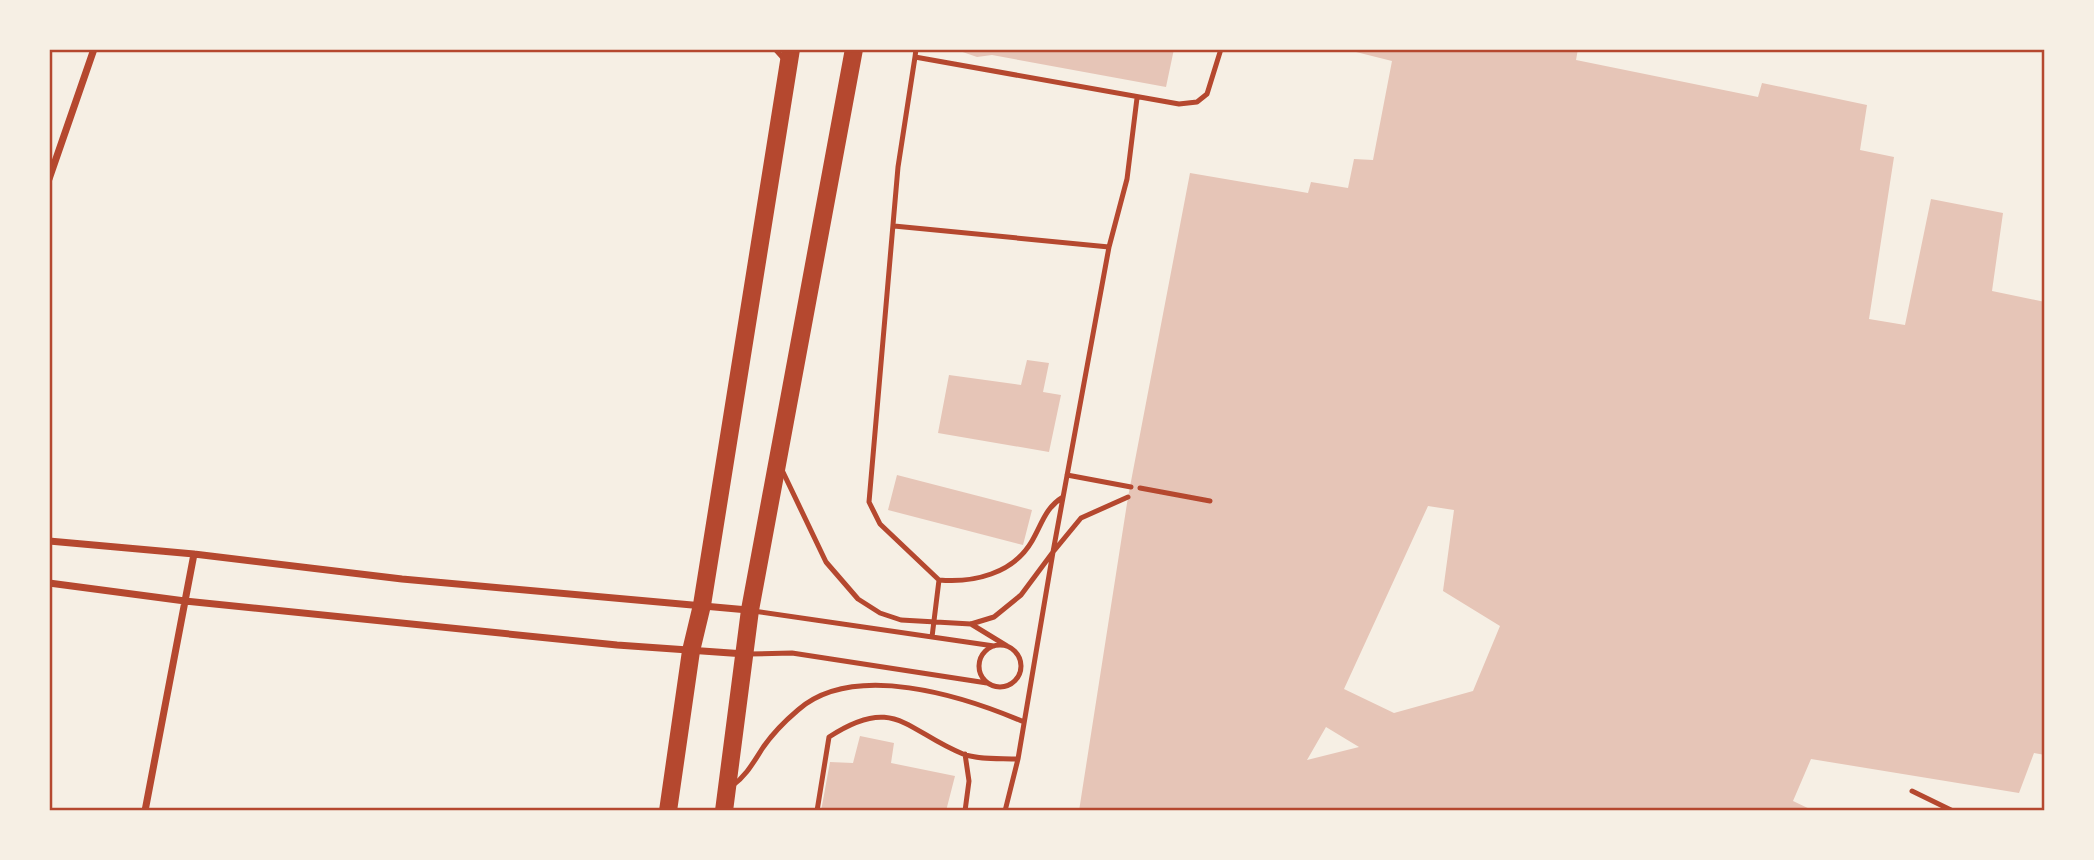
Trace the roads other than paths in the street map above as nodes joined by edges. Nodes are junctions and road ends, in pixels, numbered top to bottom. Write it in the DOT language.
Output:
graph roads {
  1 [pos="94,49"];
  2 [pos="775,49"];
  3 [pos="854,49"];
  4 [pos="916,49"];
  5 [pos="1221,49"];
  6 [pos="790,57"];
  7 [pos="915,57"];
  8 [pos="1137,98"];
  9 [pos="49,179"];
  10 [pos="894,226"];
  11 [pos="1110,247"];
  12 [pos="778,461"];
  13 [pos="1068,475"];
  14 [pos="1131,487"];
  15 [pos="1140,488"];
  16 [pos="1063,497"];
  17 [pos="1128,497"];
  18 [pos="1210,500"];
  19 [pos="49,541"];
  20 [pos="1053,552"];
  21 [pos="194,554"];
  22 [pos="939,580"];
  23 [pos="49,583"];
  24 [pos="185,601"];
  25 [pos="702,605"];
  26 [pos="750,610"];
  27 [pos="934,622"];
  28 [pos="971,625"];
  29 [pos="932,637"];
  30 [pos="994,646"];
  31 [pos="691,651"];
  32 [pos="1016,652"];
  33 [pos="746,654"];
  34 [pos="1020,671"];
  35 [pos="1033,673"];
  36 [pos="988,683"];
  37 [pos="1024,722"];
  38 [pos="965,754"];
  39 [pos="1018,759"];
  40 [pos="727,789"];
  41 [pos="1912,791"];
  42 [pos="145,811"];
  43 [pos="668,811"];
  44 [pos="724,811"];
  45 [pos="817,811"];
  46 [pos="965,811"];
  47 [pos="1005,811"];
  48 [pos="1953,811"];
  1 -- 9 [label="street"];
  2 -- 6 [label="lane"];
  3 -- 12 [label="main road"];
  4 -- 7 [label="lane"];
  5 -- 8 [label="lane"];
  6 -- 25 [label="main road"];
  7 -- 8 [label="lane"];
  7 -- 10 [label="lane"];
  8 -- 11 [label="lane"];
  10 -- 11 [label="lane"];
  10 -- 22 [label="lane"];
  11 -- 13 [label="lane"];
  12 -- 26 [label="main road"];
  12 -- 27 [label="lane"];
  13 -- 14 [label="lane"];
  13 -- 16 [label="lane"];
  15 -- 18 [label="lane"];
  16 -- 20 [label="lane"];
  16 -- 22 [label="lane"];
  17 -- 20 [label="lane"];
  19 -- 21 [label="street"];
  20 -- 28 [label="lane"];
  20 -- 35 [label="lane"];
  21 -- 24 [label="street"];
  21 -- 25 [label="street"];
  22 -- 27 [label="lane"];
  23 -- 24 [label="street"];
  24 -- 31 [label="street"];
  24 -- 42 [label="street"];
  25 -- 26 [label="street"];
  25 -- 31 [label="main road"];
  26 -- 29 [label="lane"];
  26 -- 33 [label="main road"];
  27 -- 28 [label="lane"];
  27 -- 29 [label="lane"];
  28 -- 32 [label="lane"];
  29 -- 30 [label="lane"];
  30 -- 32 [label="lane"];
  30 -- 36 [label="lane"];
  31 -- 33 [label="street"];
  31 -- 43 [label="main road"];
  32 -- 34 [label="lane"];
  33 -- 36 [label="lane"];
  33 -- 40 [label="main road"];
  34 -- 35 [label="lane"];
  34 -- 36 [label="lane"];
  35 -- 37 [label="lane"];
  37 -- 39 [label="lane"];
  37 -- 40 [label="lane"];
  38 -- 39 [label="lane"];
  38 -- 45 [label="lane"];
  38 -- 46 [label="lane"];
  39 -- 47 [label="lane"];
  40 -- 44 [label="main road"];
  41 -- 48 [label="lane"];
}
